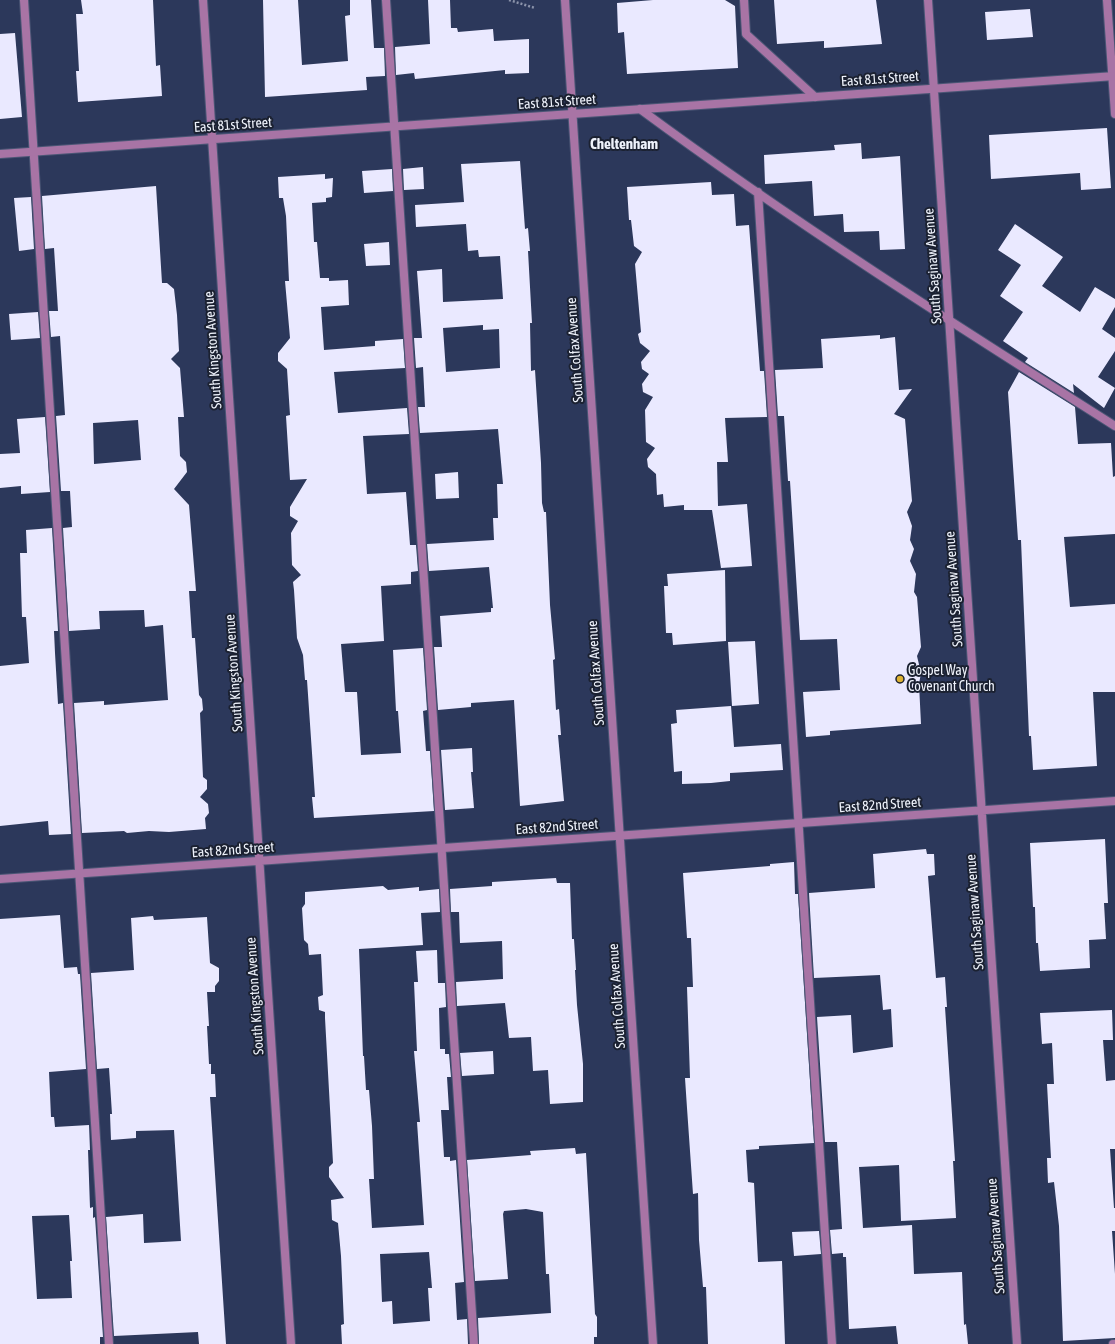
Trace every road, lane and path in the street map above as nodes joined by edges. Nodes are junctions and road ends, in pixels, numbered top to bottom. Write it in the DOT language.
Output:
graph roads {
  1 [pos="24,0"];
  2 [pos="203,0"];
  3 [pos="386,0"];
  4 [pos="509,0"];
  5 [pos="565,0"];
  6 [pos="744,0"];
  7 [pos="928,0"];
  8 [pos="1107,0"];
  9 [pos="535,8"];
  10 [pos="1114,76"];
  11 [pos="934,89"];
  12 [pos="815,97"];
  13 [pos="640,109"];
  14 [pos="572,114"];
  15 [pos="1115,114"];
  16 [pos="394,126"];
  17 [pos="212,139"];
  18 [pos="35,151"];
  19 [pos="0,154"];
  20 [pos="758,192"];
  21 [pos="949,320"];
  22 [pos="1115,426"];
  23 [pos="1115,801"];
  24 [pos="982,811"];
  25 [pos="800,824"];
  26 [pos="620,836"];
  27 [pos="442,848"];
  28 [pos="259,861"];
  29 [pos="78,874"];
  30 [pos="0,879"];
  31 [pos="109,1344"];
  32 [pos="291,1344"];
  33 [pos="474,1344"];
  34 [pos="653,1344"];
  35 [pos="832,1344"];
  36 [pos="1017,1344"];
  1 -- 18 [label="street"];
  2 -- 17 [label="street, South Kingston Avenue"];
  3 -- 16 [label="street"];
  4 -- 9 [label="path"];
  5 -- 14 [label="street, South Colfax Avenue"];
  6 -- 12 [label="street"];
  7 -- 11 [label="street, South Saginaw Avenue"];
  8 -- 10 [label="street"];
  10 -- 11 [label="street, East 81st Street"];
  10 -- 15 [label="street"];
  11 -- 12 [label="street, East 81st Street"];
  11 -- 21 [label="street, South Saginaw Avenue"];
  12 -- 13 [label="street, East 81st Street"];
  13 -- 14 [label="street, East 81st Street"];
  13 -- 20 [label="street"];
  14 -- 16 [label="street, East 81st Street"];
  14 -- 26 [label="street, South Colfax Avenue"];
  16 -- 17 [label="street, East 81st Street"];
  16 -- 27 [label="street"];
  17 -- 18 [label="street, East 81st Street"];
  17 -- 28 [label="street, South Kingston Avenue"];
  18 -- 19 [label="street, East 81st Street"];
  18 -- 29 [label="street"];
  20 -- 21 [label="street"];
  20 -- 25 [label="street"];
  21 -- 22 [label="street"];
  21 -- 24 [label="street, South Saginaw Avenue"];
  23 -- 24 [label="street, East 82nd Street"];
  24 -- 25 [label="street, East 82nd Street"];
  24 -- 36 [label="street, South Saginaw Avenue"];
  25 -- 26 [label="street, East 82nd Street"];
  25 -- 35 [label="street"];
  26 -- 27 [label="street, East 82nd Street"];
  26 -- 34 [label="street, South Colfax Avenue"];
  27 -- 28 [label="street, East 82nd Street"];
  27 -- 33 [label="street"];
  28 -- 29 [label="street, East 82nd Street"];
  28 -- 32 [label="street, South Kingston Avenue"];
  29 -- 30 [label="street, East 82nd Street"];
  29 -- 31 [label="street"];
}
